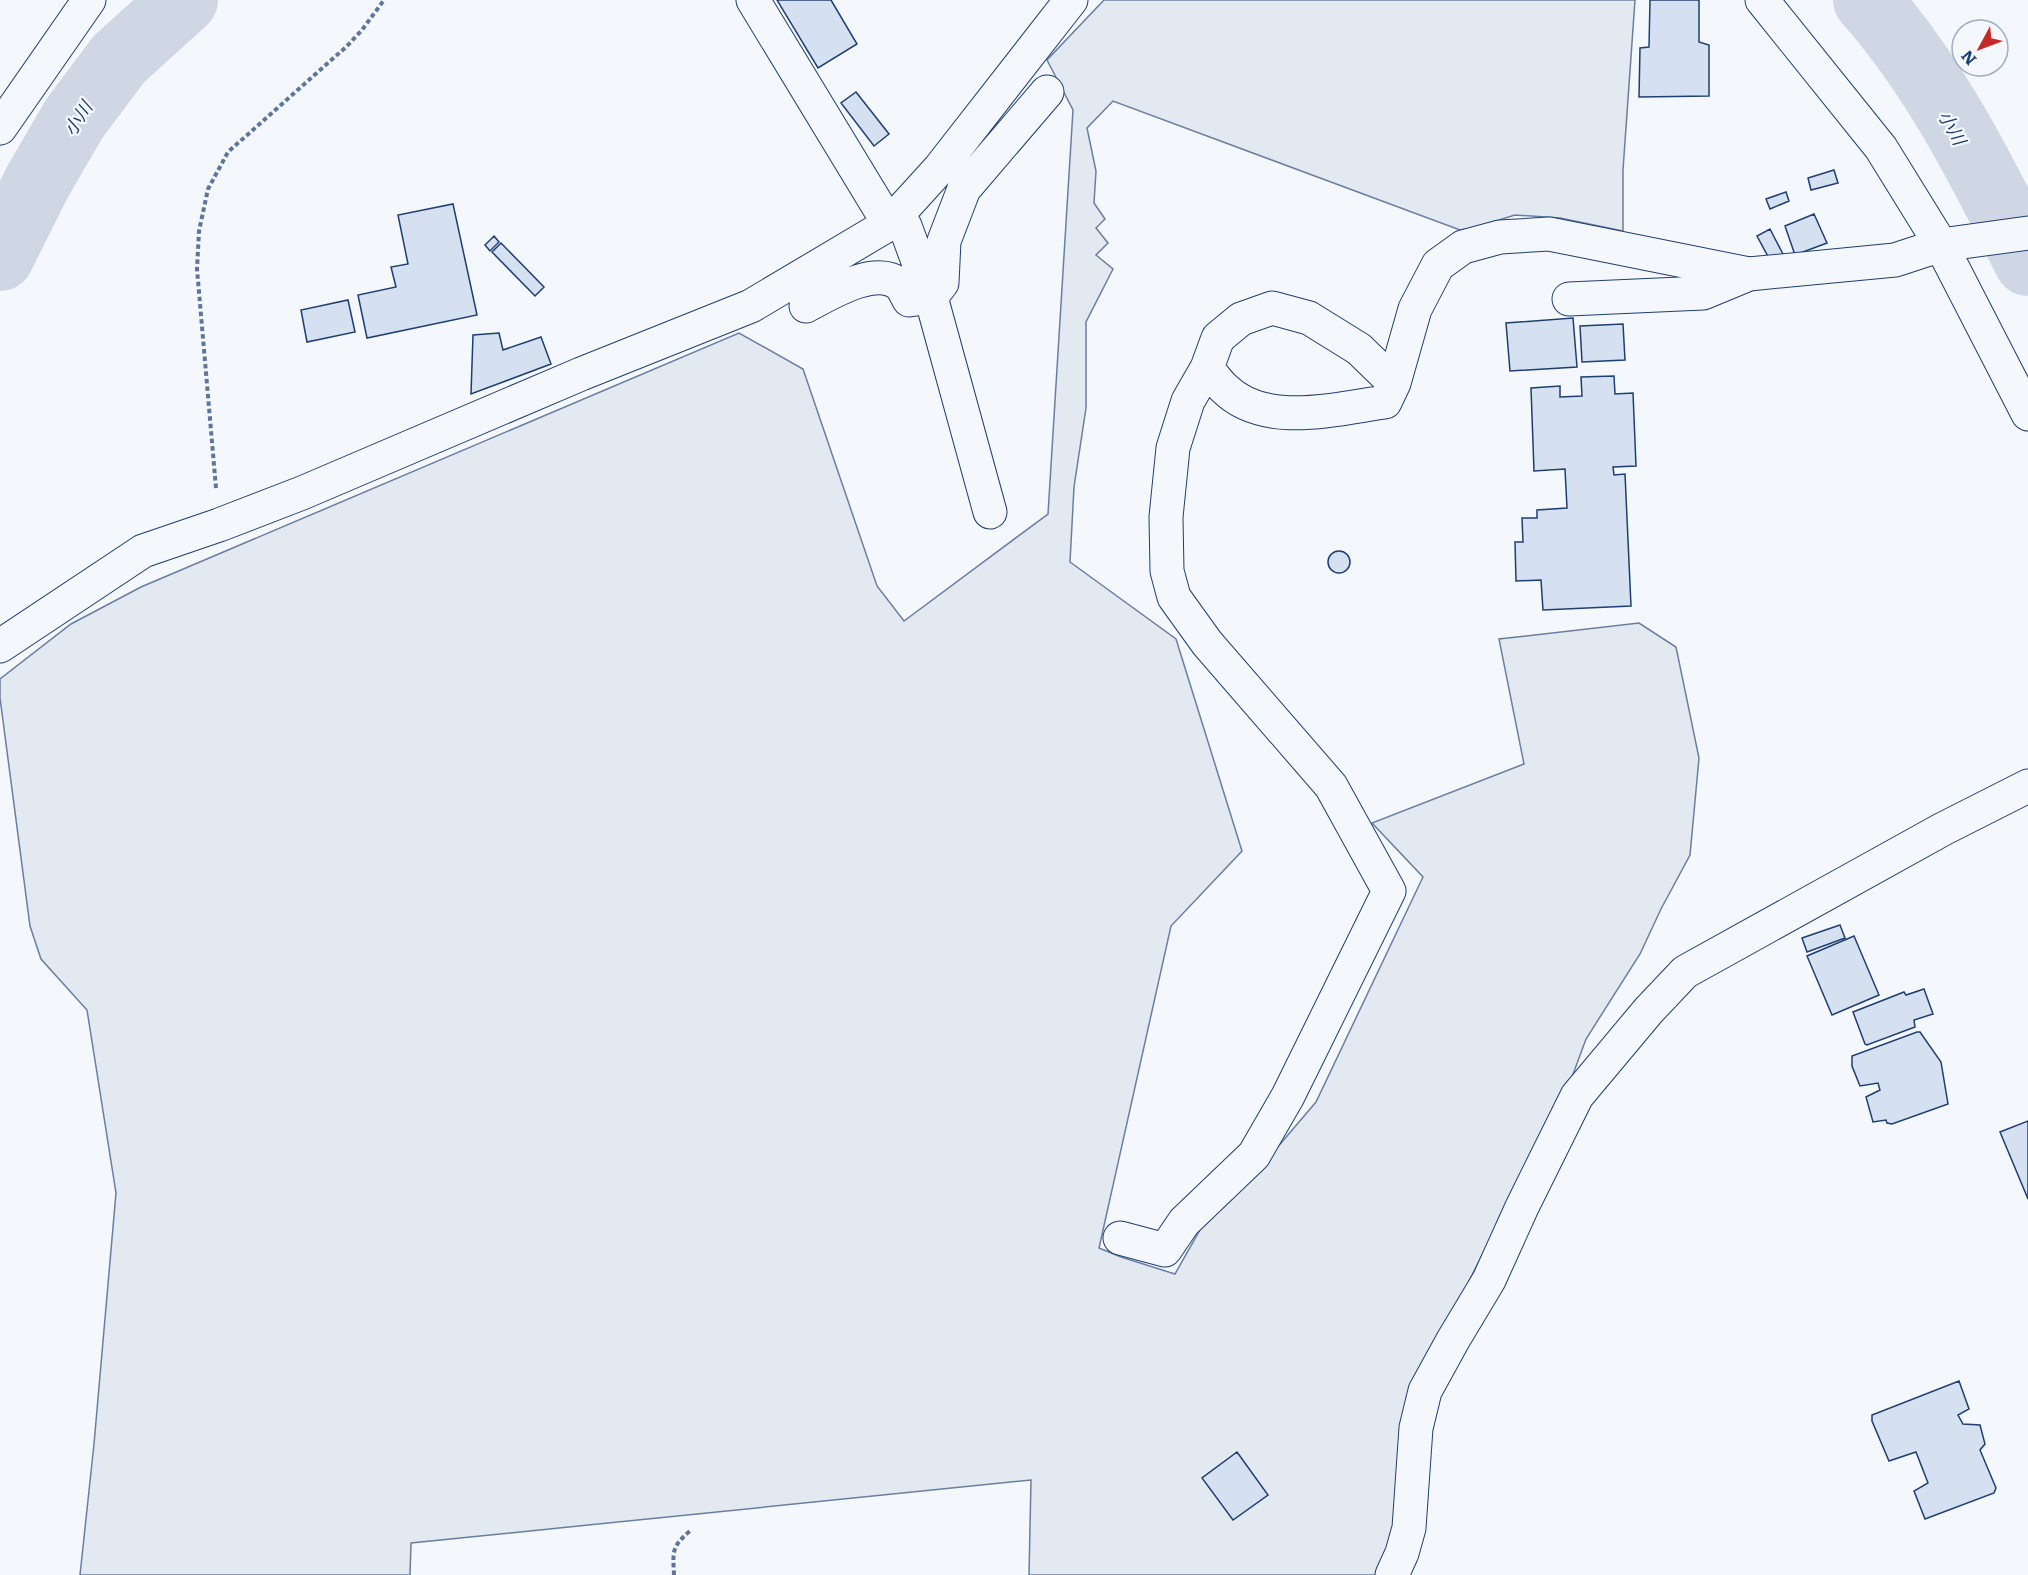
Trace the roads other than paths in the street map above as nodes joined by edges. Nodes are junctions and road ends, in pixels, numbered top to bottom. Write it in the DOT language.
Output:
graph roads {
  1 [pos="89,0"];
  2 [pos="753,0"];
  3 [pos="1071,0"];
  4 [pos="1762,0"];
  5 [pos="1047,92"];
  6 [pos="0,128"];
  7 [pos="893,219"];
  8 [pos="2028,233"];
  9 [pos="1941,245"];
  10 [pos="1749,274"];
  11 [pos="931,297"];
  12 [pos="1569,299"];
  13 [pos="806,306"];
  14 [pos="1207,368"];
  15 [pos="1394,383"];
  16 [pos="2028,414"];
  17 [pos="990,512"];
  18 [pos="0,646"];
  19 [pos="2028,786"];
  20 [pos="1120,1238"];
  21 [pos="1392,1575"];
  1 -- 6 [label="street"];
  2 -- 7 [label="street"];
  3 -- 7 [label="street"];
  4 -- 9 [label="street"];
  5 -- 11 [label="street"];
  7 -- 11 [label="street"];
  7 -- 18 [label="street"];
  8 -- 9 [label="street"];
  9 -- 10 [label="street"];
  9 -- 16 [label="street"];
  10 -- 12 [label="street"];
  10 -- 15 [label="street"];
  11 -- 13 [label="street"];
  11 -- 17 [label="street"];
  14 -- 15 [label="street"];
  14 -- 15 [label="street"];
  14 -- 20 [label="street"];
  19 -- 21 [label="street"];
}
